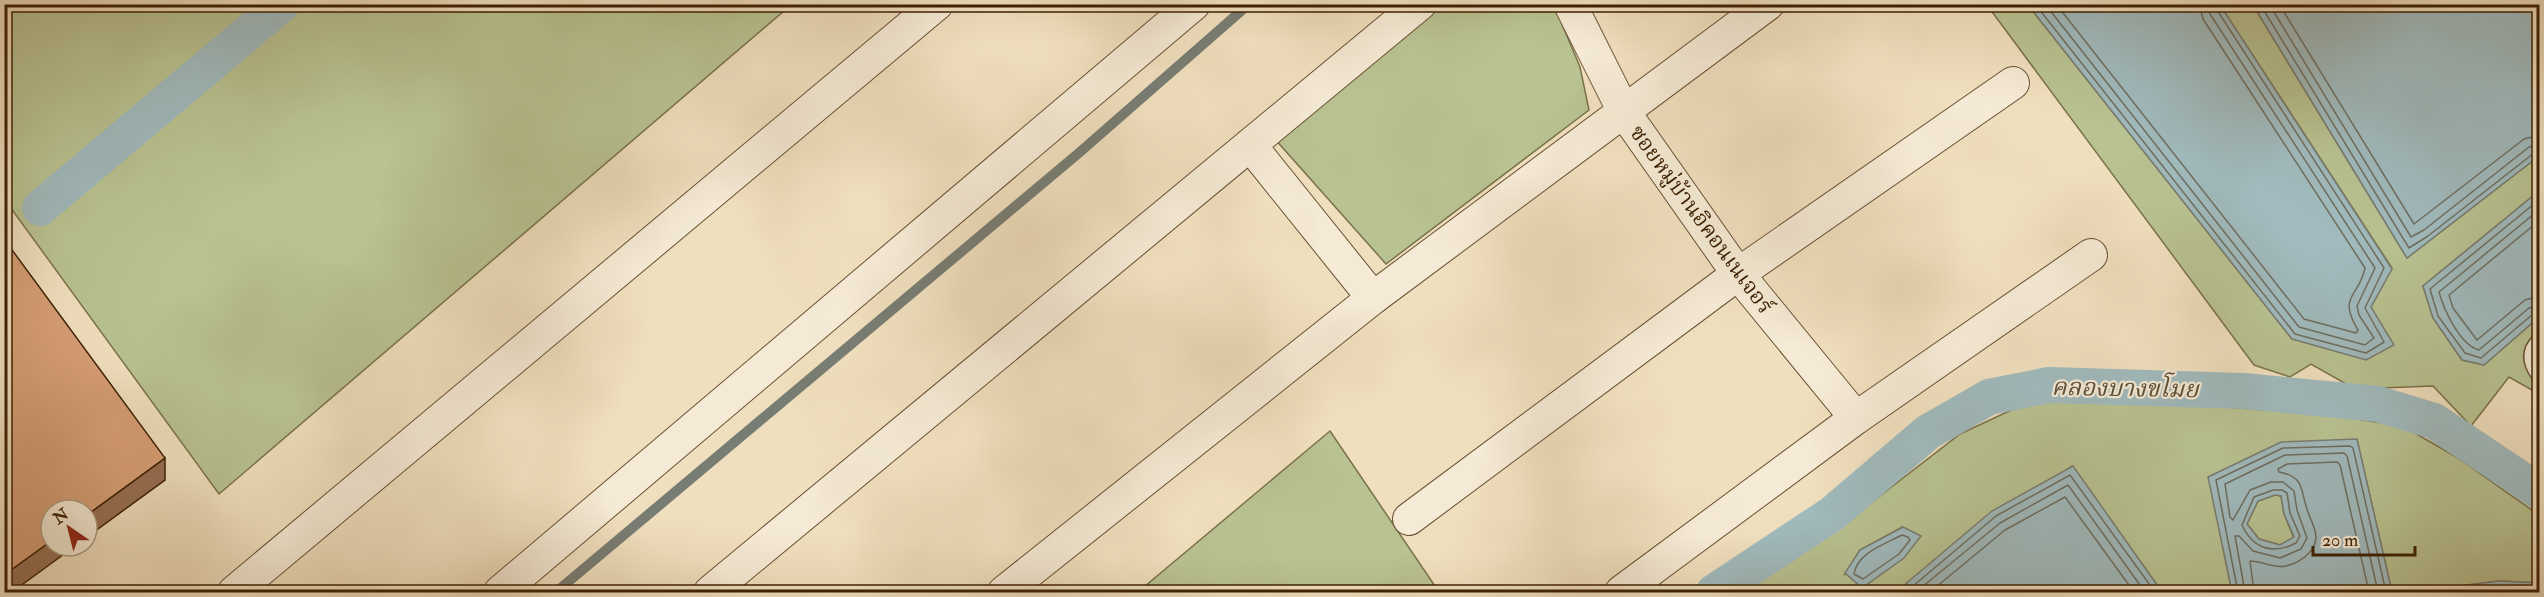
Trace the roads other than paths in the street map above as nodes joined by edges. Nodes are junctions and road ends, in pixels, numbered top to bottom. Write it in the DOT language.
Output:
graph roads {
  1 [pos="937,4"];
  2 [pos="1194,4"];
  3 [pos="1420,4"];
  4 [pos="1570,4"];
  5 [pos="1768,4"];
  6 [pos="2013,83"];
  7 [pos="1624,112"];
  8 [pos="1250,145"];
  9 [pos="2091,255"];
  10 [pos="1738,274"];
  11 [pos="1373,298"];
  12 [pos="2540,341"];
  13 [pos="2540,375"];
  14 [pos="1856,418"];
  15 [pos="1409,519"];
  16 [pos="234,592"];
  17 [pos="500,592"];
  18 [pos="710,592"];
  19 [pos="1004,592"];
  20 [pos="1621,592"];
  1 -- 16 [label="street"];
  2 -- 17 [label="street"];
  3 -- 8 [label="street"];
  4 -- 7 [label="street, ซอยหมู่บ้านอิคอนเนเจอร์"];
  5 -- 7 [label="street"];
  6 -- 10 [label="street"];
  7 -- 10 [label="street, ซอยหมู่บ้านอิคอนเนเจอร์"];
  7 -- 11 [label="street"];
  8 -- 11 [label="street"];
  8 -- 18 [label="street"];
  9 -- 14 [label="street"];
  10 -- 14 [label="street, ซอยหมู่บ้านอิคอนเนเจอร์"];
  10 -- 15 [label="street"];
  11 -- 19 [label="street"];
  12 -- 13 [label="lane"];
  14 -- 20 [label="street"];
}
